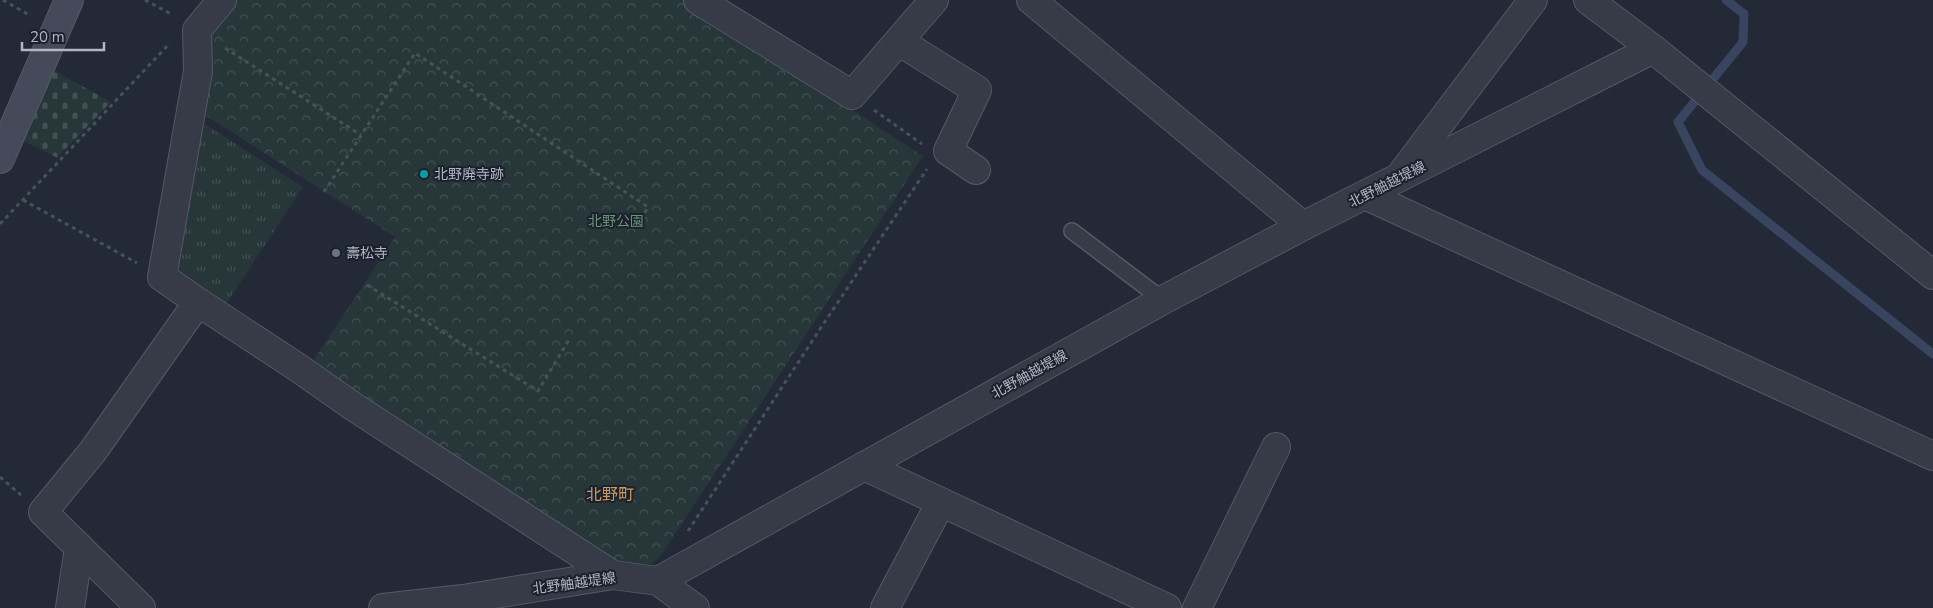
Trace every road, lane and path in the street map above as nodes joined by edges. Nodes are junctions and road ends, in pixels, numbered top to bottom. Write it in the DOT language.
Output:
graph roads {
  1 [pos="3,0"];
  2 [pos="69,0"];
  3 [pos="145,0"];
  4 [pos="222,0"];
  5 [pos="698,0"];
  6 [pos="934,0"];
  7 [pos="1031,0"];
  8 [pos="1533,0"];
  9 [pos="1588,0"];
  10 [pos="194,27"];
  11 [pos="56,30"];
  12 [pos="900,42"];
  13 [pos="1653,49"];
  14 [pos="852,95"];
  15 [pos="361,135"];
  16 [pos="930,150"];
  17 [pos="0,159"];
  18 [pos="932,163"];
  19 [pos="976,170"];
  20 [pos="1398,177"];
  21 [pos="324,192"];
  22 [pos="1365,195"];
  23 [pos="23,200"];
  24 [pos="0,224"];
  25 [pos="638,224"];
  26 [pos="1303,226"];
  27 [pos="1072,231"];
  28 [pos="1933,275"];
  29 [pos="162,277"];
  30 [pos="367,285"];
  31 [pos="1164,300"];
  32 [pos="198,302"];
  33 [pos="570,338"];
  34 [pos="1276,447"];
  35 [pos="1933,456"];
  36 [pos="864,466"];
  37 [pos="941,502"];
  38 [pos="688,532"];
  39 [pos="78,547"];
  40 [pos="613,575"];
  41 [pos="658,581"];
  42 [pos="1118,598"];
  43 [pos="462,604"];
  44 [pos="70,608"];
  45 [pos="141,608"];
  46 [pos="382,608"];
  47 [pos="695,608"];
  48 [pos="885,608"];
  49 [pos="1166,608"];
  50 [pos="1197,608"];
  1 -- 11 [label="path"];
  2 -- 11 [label="main road"];
  3 -- 10 [label="path"];
  4 -- 10 [label="street"];
  5 -- 14 [label="street"];
  6 -- 12 [label="street"];
  7 -- 26 [label="street"];
  8 -- 20 [label="street"];
  9 -- 13 [label="street"];
  10 -- 15 [label="path"];
  10 -- 23 [label="path"];
  10 -- 29 [label="street"];
  11 -- 17 [label="main road"];
  12 -- 14 [label="street"];
  12 -- 19 [label="street"];
  13 -- 20 [label="street, 北野舳越堤線"];
  13 -- 28 [label="street"];
  14 -- 16 [label="path"];
  15 -- 21 [label="path"];
  15 -- 25 [label="path"];
  18 -- 38 [label="path"];
  20 -- 22 [label="street, 北野舳越堤線"];
  22 -- 26 [label="street, 北野舳越堤線"];
  22 -- 35 [label="street"];
  23 -- 24 [label="path"];
  23 -- 29 [label="path"];
  26 -- 31 [label="street, 北野舳越堤線"];
  27 -- 31 [label="lane"];
  29 -- 32 [label="street"];
  30 -- 33 [label="path"];
  31 -- 36 [label="street, 北野舳越堤線"];
  32 -- 39 [label="street"];
  32 -- 40 [label="street"];
  34 -- 50 [label="street"];
  36 -- 37 [label="street"];
  36 -- 41 [label="street, 北野舳越堤線"];
  37 -- 42 [label="street"];
  37 -- 48 [label="street"];
  39 -- 44 [label="street"];
  39 -- 45 [label="street"];
  40 -- 41 [label="street, 北野舳越堤線"];
  40 -- 43 [label="street, 北野舳越堤線"];
  41 -- 47 [label="street"];
  42 -- 49 [label="street"];
  43 -- 46 [label="street, 北野舳越堤線"];
}
